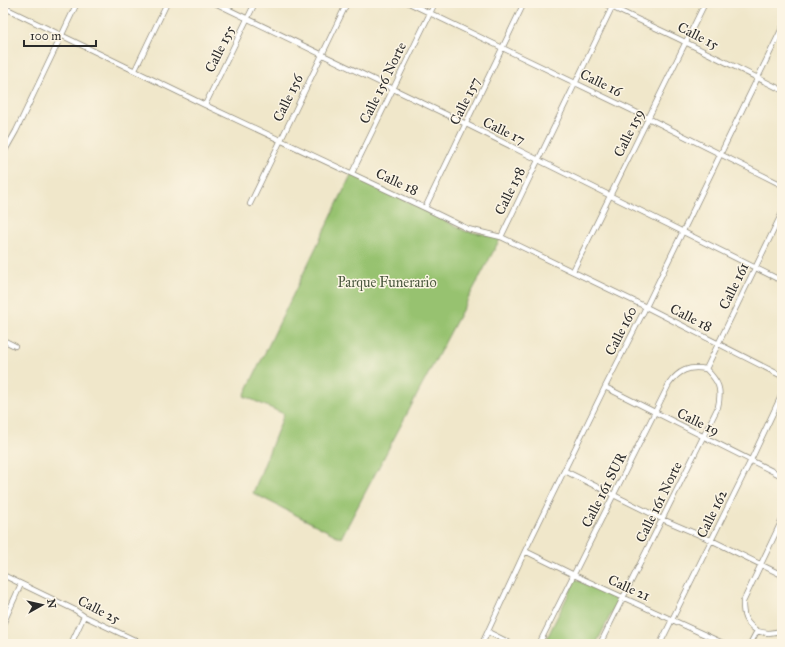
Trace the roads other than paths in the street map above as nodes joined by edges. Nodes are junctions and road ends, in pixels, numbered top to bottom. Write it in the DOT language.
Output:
graph roads {
  1 [pos="77,3"];
  2 [pos="167,3"];
  3 [pos="215,3"];
  4 [pos="255,3"];
  5 [pos="347,3"];
  6 [pos="409,3"];
  7 [pos="435,3"];
  8 [pos="524,3"];
  9 [pos="603,3"];
  10 [pos="705,3"];
  11 [pos="613,5"];
  12 [pos="4,8"];
  13 [pos="430,13"];
  14 [pos="247,18"];
  15 [pos="782,28"];
  16 [pos="62,35"];
  17 [pos="686,42"];
  18 [pos="503,48"];
  19 [pos="321,54"];
  20 [pos="135,70"];
  21 [pos="757,78"];
  22 [pos="576,83"];
  23 [pos="392,88"];
  24 [pos="782,90"];
  25 [pos="205,105"];
  26 [pos="648,118"];
  27 [pos="466,124"];
  28 [pos="280,139"];
  29 [pos="3,154"];
  30 [pos="720,154"];
  31 [pos="538,160"];
  32 [pos="352,173"];
  33 [pos="782,185"];
  34 [pos="611,196"];
  35 [pos="250,204"];
  36 [pos="425,208"];
  37 [pos="782,213"];
  38 [pos="682,232"];
  39 [pos="501,237"];
  40 [pos="756,268"];
  41 [pos="573,271"];
  42 [pos="782,281"];
  43 [pos="646,307"];
  44 [pos="3,340"];
  45 [pos="719,344"];
  46 [pos="15,346"];
  47 [pos="706,369"];
  48 [pos="782,376"];
  49 [pos="605,387"];
  50 [pos="782,394"];
  51 [pos="655,413"];
  52 [pos="703,436"];
  53 [pos="751,460"];
  54 [pos="565,471"];
  55 [pos="782,476"];
  56 [pos="614,495"];
  57 [pos="662,519"];
  58 [pos="782,520"];
  59 [pos="711,540"];
  60 [pos="525,551"];
  61 [pos="760,564"];
  62 [pos="3,575"];
  63 [pos="782,575"];
  64 [pos="574,576"];
  65 [pos="21,584"];
  66 [pos="623,598"];
  67 [pos="84,616"];
  68 [pos="673,619"];
  69 [pos="3,624"];
  70 [pos="782,630"];
  71 [pos="757,631"];
  72 [pos="488,632"];
  73 [pos="71,644"];
  74 [pos="143,644"];
  75 [pos="482,644"];
  76 [pos="511,644"];
  77 [pos="539,644"];
  78 [pos="600,644"];
  79 [pos="660,644"];
  80 [pos="725,644"];
  81 [pos="750,644"];
  1 -- 16 [label="street"];
  2 -- 20 [label="street"];
  3 -- 14 [label="street, Calle 17"];
  4 -- 14 [label="street, Calle 155"];
  5 -- 19 [label="street, Calle 156"];
  6 -- 13 [label="street, Calle 16"];
  7 -- 13 [label="street, Calle 156 Norte"];
  8 -- 18 [label="street, Calle 157"];
  9 -- 11 [label="street, Calle 15"];
  10 -- 17 [label="street, Calle 159"];
  11 -- 17 [label="street, Calle 15"];
  11 -- 22 [label="street, Calle 158"];
  12 -- 16 [label="street, Calle 18"];
  13 -- 18 [label="street, Calle 16"];
  13 -- 23 [label="street, Calle 156 Norte"];
  14 -- 19 [label="street, Calle 17"];
  14 -- 25 [label="street, Calle 155"];
  15 -- 21 [label="street, Calle 160"];
  16 -- 20 [label="street, Calle 18"];
  16 -- 29 [label="street"];
  17 -- 21 [label="street, Calle 15"];
  17 -- 26 [label="street, Calle 159"];
  18 -- 22 [label="street, Calle 16"];
  18 -- 27 [label="street, Calle 157"];
  19 -- 23 [label="street, Calle 17"];
  19 -- 28 [label="street, Calle 156"];
  20 -- 25 [label="street, Calle 18"];
  21 -- 24 [label="street, Calle 15"];
  21 -- 30 [label="street, Calle 160"];
  22 -- 26 [label="street, Calle 16"];
  22 -- 31 [label="street, Calle 158"];
  23 -- 27 [label="street, Calle 17"];
  23 -- 32 [label="street, Calle 156 Norte"];
  25 -- 28 [label="street, Calle 18"];
  26 -- 30 [label="street, Calle 16"];
  26 -- 34 [label="street, Calle 159"];
  27 -- 31 [label="street, Calle 17"];
  27 -- 36 [label="street, Calle 157"];
  28 -- 32 [label="street, Calle 18"];
  28 -- 35 [label="street, Calle 156"];
  30 -- 33 [label="street, Calle 16"];
  30 -- 38 [label="street, Calle 160"];
  31 -- 34 [label="street, Calle 17"];
  31 -- 39 [label="street, Calle 158"];
  32 -- 36 [label="street, Calle 18"];
  34 -- 38 [label="street, Calle 17"];
  34 -- 41 [label="street, Calle 159"];
  36 -- 39 [label="street, Calle 18"];
  37 -- 40 [label="street, Calle 161"];
  38 -- 40 [label="street, Calle 17"];
  38 -- 43 [label="street, Calle 160"];
  39 -- 41 [label="street, Calle 18"];
  40 -- 42 [label="street, Calle 17"];
  40 -- 45 [label="street, Calle 161"];
  41 -- 43 [label="street, Calle 18"];
  43 -- 45 [label="street, Calle 18"];
  43 -- 49 [label="street, Calle 160"];
  44 -- 46 [label="street"];
  45 -- 47 [label="street, Calle 161"];
  45 -- 48 [label="street, Calle 18"];
  47 -- 51 [label="street, Calle 161 SUR"];
  47 -- 52 [label="street, Calle 161 Norte"];
  49 -- 51 [label="street, Calle 19"];
  49 -- 54 [label="street, Calle 160"];
  50 -- 53 [label="street, Calle 162"];
  51 -- 52 [label="street, Calle 19"];
  51 -- 56 [label="street, Calle 161 SUR"];
  52 -- 53 [label="street, Calle 19"];
  52 -- 57 [label="street, Calle 161 Norte"];
  53 -- 55 [label="street, Calle 19"];
  53 -- 59 [label="street, Calle 162"];
  54 -- 56 [label="street"];
  54 -- 60 [label="street, Calle 160"];
  56 -- 57 [label="street"];
  56 -- 64 [label="street, Calle 161 SUR"];
  57 -- 59 [label="street"];
  57 -- 66 [label="street, Calle 161 Norte"];
  58 -- 61 [label="street"];
  59 -- 61 [label="street"];
  59 -- 68 [label="street, Calle 162"];
  60 -- 64 [label="street, Calle 21"];
  60 -- 72 [label="street, Calle 160"];
  61 -- 63 [label="street"];
  61 -- 71 [label="street"];
  62 -- 65 [label="street, Calle 25"];
  64 -- 66 [label="street, Calle 21"];
  64 -- 77 [label="street, Calle 161 SUR"];
  65 -- 67 [label="street, Calle 25"];
  65 -- 69 [label="street"];
  66 -- 68 [label="street, Calle 21"];
  66 -- 78 [label="street, Calle 161 Norte"];
  67 -- 73 [label="street"];
  67 -- 74 [label="street, Calle 25"];
  68 -- 79 [label="street, Calle 162"];
  68 -- 80 [label="street, Calle 21"];
  70 -- 71 [label="street"];
  71 -- 81 [label="street"];
  72 -- 75 [label="street, Calle 160"];
  72 -- 76 [label="street"];
}
